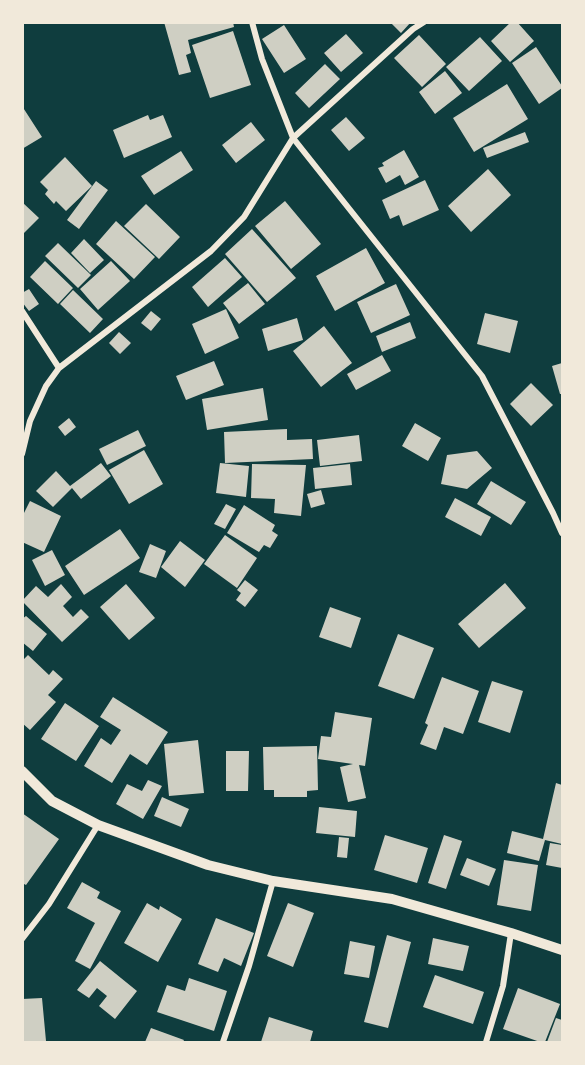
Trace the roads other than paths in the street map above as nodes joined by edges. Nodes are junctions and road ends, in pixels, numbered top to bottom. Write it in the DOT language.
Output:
graph roads {
  1 [pos="252,22"];
  2 [pos="424,22"];
  3 [pos="293,138"];
  4 [pos="22,311"];
  5 [pos="59,368"];
  6 [pos="22,454"];
  7 [pos="562,533"];
  8 [pos="22,771"];
  9 [pos="98,825"];
  10 [pos="273,881"];
  11 [pos="511,933"];
  12 [pos="22,939"];
  13 [pos="562,950"];
  14 [pos="223,1042"];
  15 [pos="486,1042"];
  1 -- 3 [label="street"];
  2 -- 3 [label="street"];
  3 -- 5 [label="street"];
  3 -- 7 [label="street"];
  4 -- 5 [label="street"];
  5 -- 6 [label="street"];
  8 -- 9 [label="street"];
  9 -- 10 [label="street"];
  9 -- 12 [label="street"];
  10 -- 11 [label="street"];
  10 -- 14 [label="street"];
  11 -- 13 [label="street"];
  11 -- 15 [label="street"];
}
